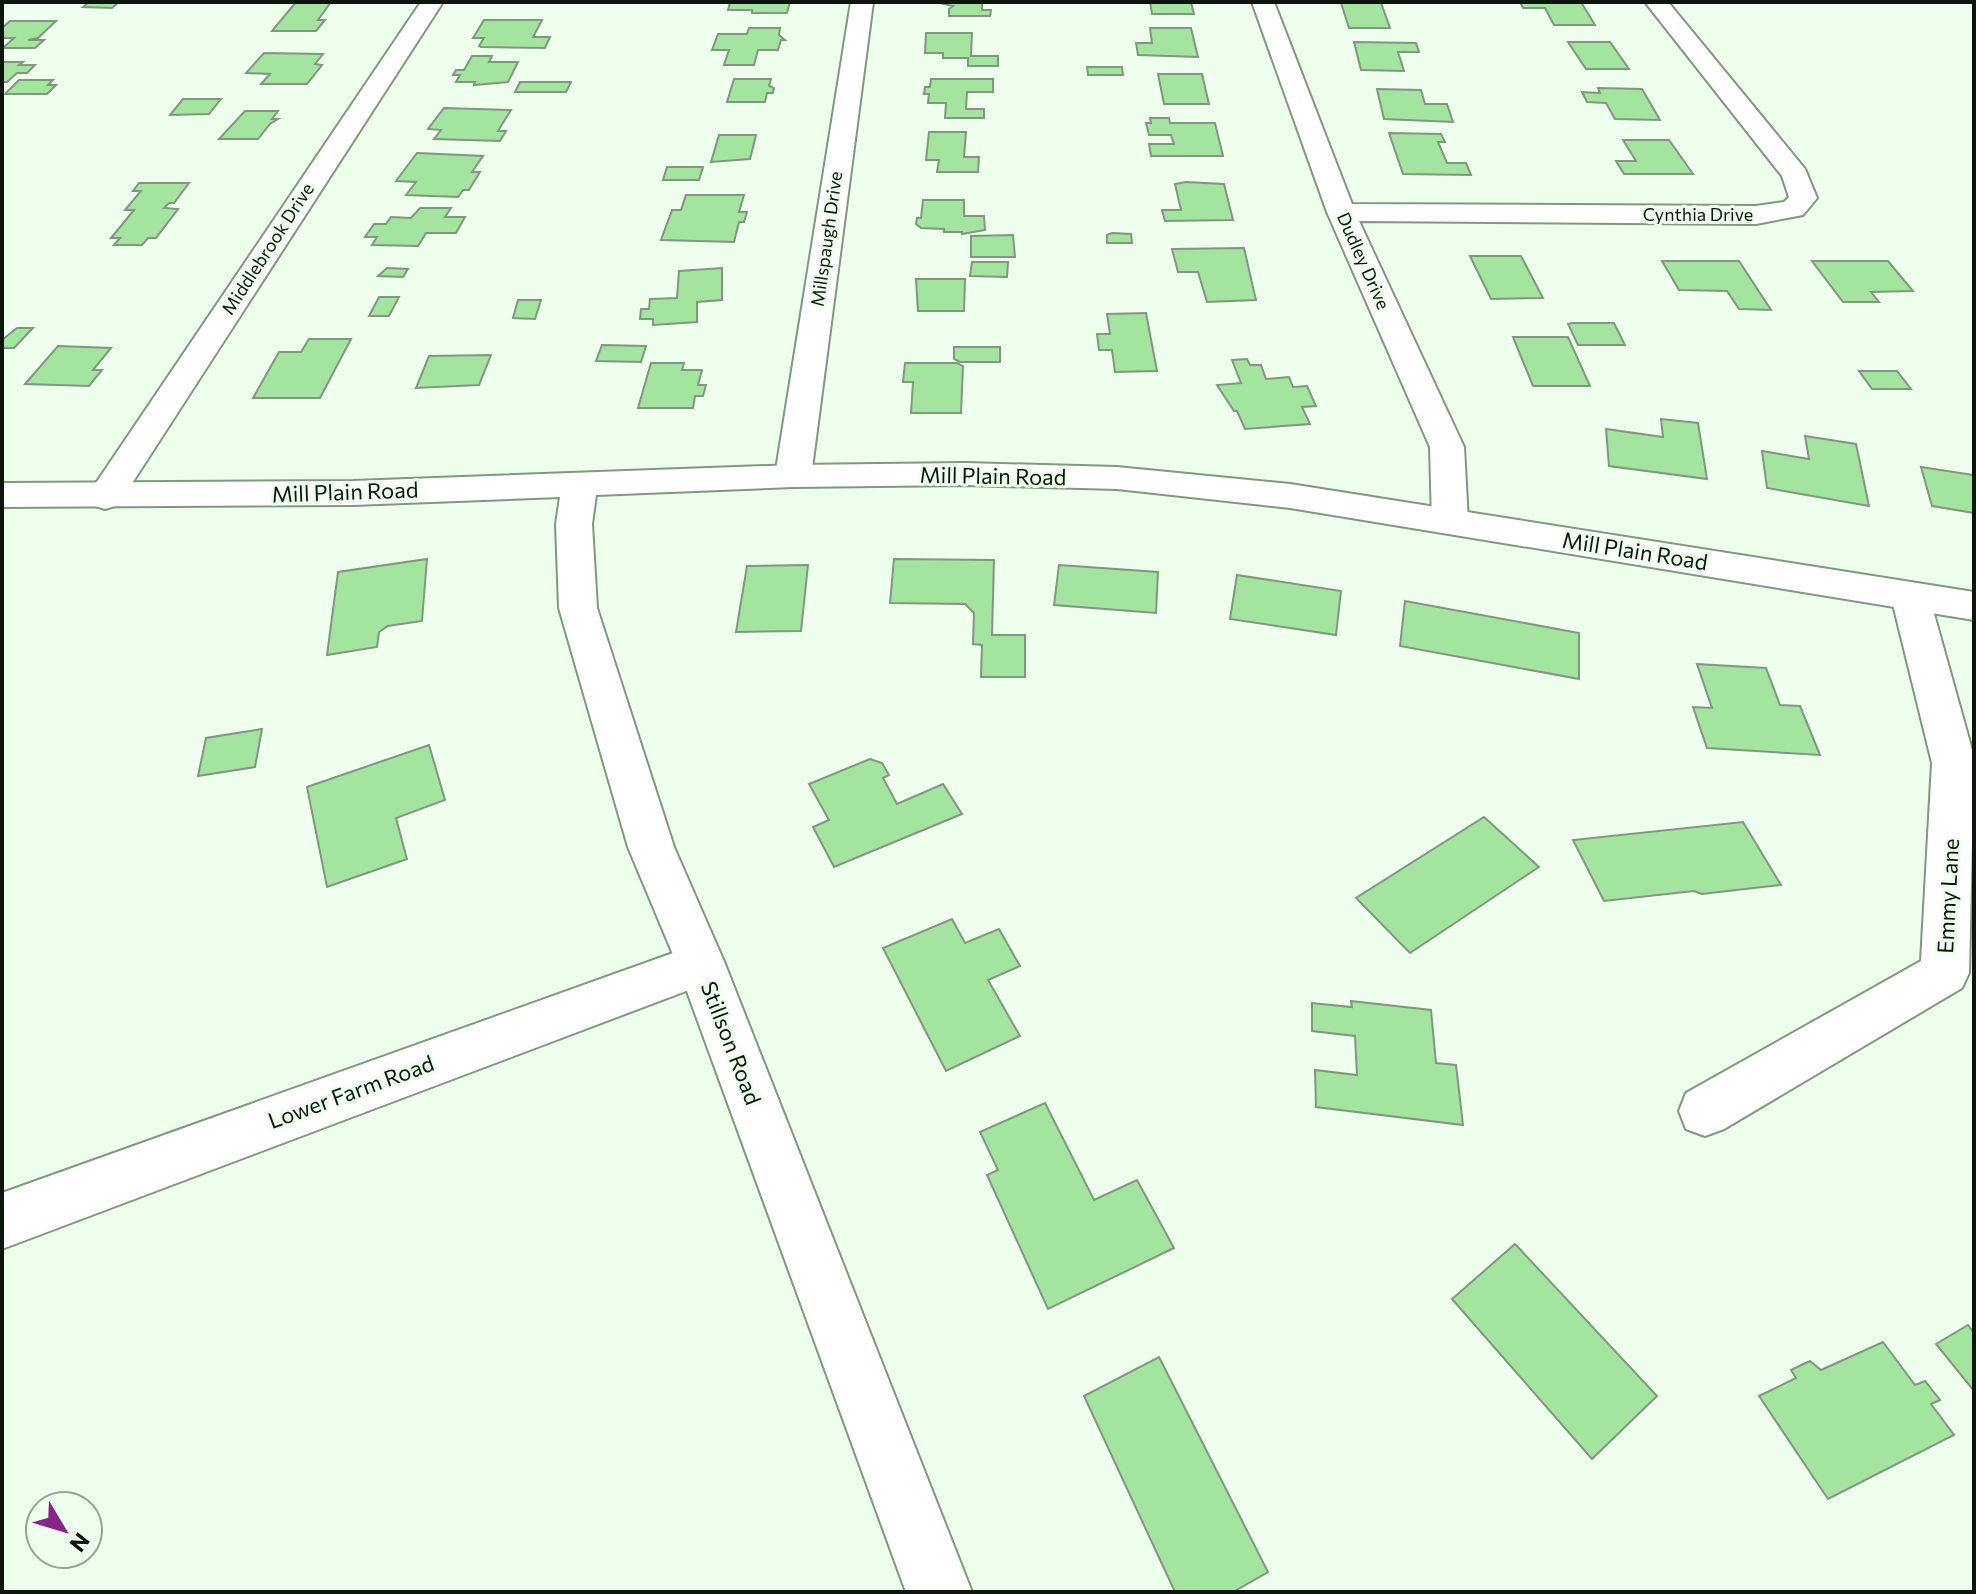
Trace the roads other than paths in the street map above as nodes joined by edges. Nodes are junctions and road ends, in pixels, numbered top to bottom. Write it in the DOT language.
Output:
graph roads {
  1 [pos="432,2"];
  2 [pos="862,2"];
  3 [pos="1263,2"];
  4 [pos="1656,2"];
  5 [pos="1341,212"];
  6 [pos="793,476"];
  7 [pos="580,484"];
  8 [pos="2,495"];
  9 [pos="105,497"];
  10 [pos="1450,521"];
  11 [pos="1910,596"];
  12 [pos="1974,606"];
  13 [pos="701,964"];
  14 [pos="1705,1111"];
  15 [pos="2,1221"];
  16 [pos="939,1592"];
  1 -- 9 [label="street, Middlebrook Drive"];
  2 -- 6 [label="street, Millspaugh Drive"];
  3 -- 5 [label="street, Dudley Drive"];
  4 -- 5 [label="street, Cynthia Drive"];
  5 -- 10 [label="street, Dudley Drive"];
  6 -- 7 [label="street, Mill Plain Road"];
  6 -- 10 [label="street, Mill Plain Road"];
  7 -- 9 [label="street, Mill Plain Road"];
  7 -- 13 [label="street, Stillson Road"];
  8 -- 9 [label="street, Mill Plain Road"];
  10 -- 11 [label="street, Mill Plain Road"];
  11 -- 12 [label="street, Mill Plain Road"];
  11 -- 14 [label="street, Emmy Lane"];
  13 -- 15 [label="street, Lower Farm Road"];
  13 -- 16 [label="street, Stillson Road"];
}
